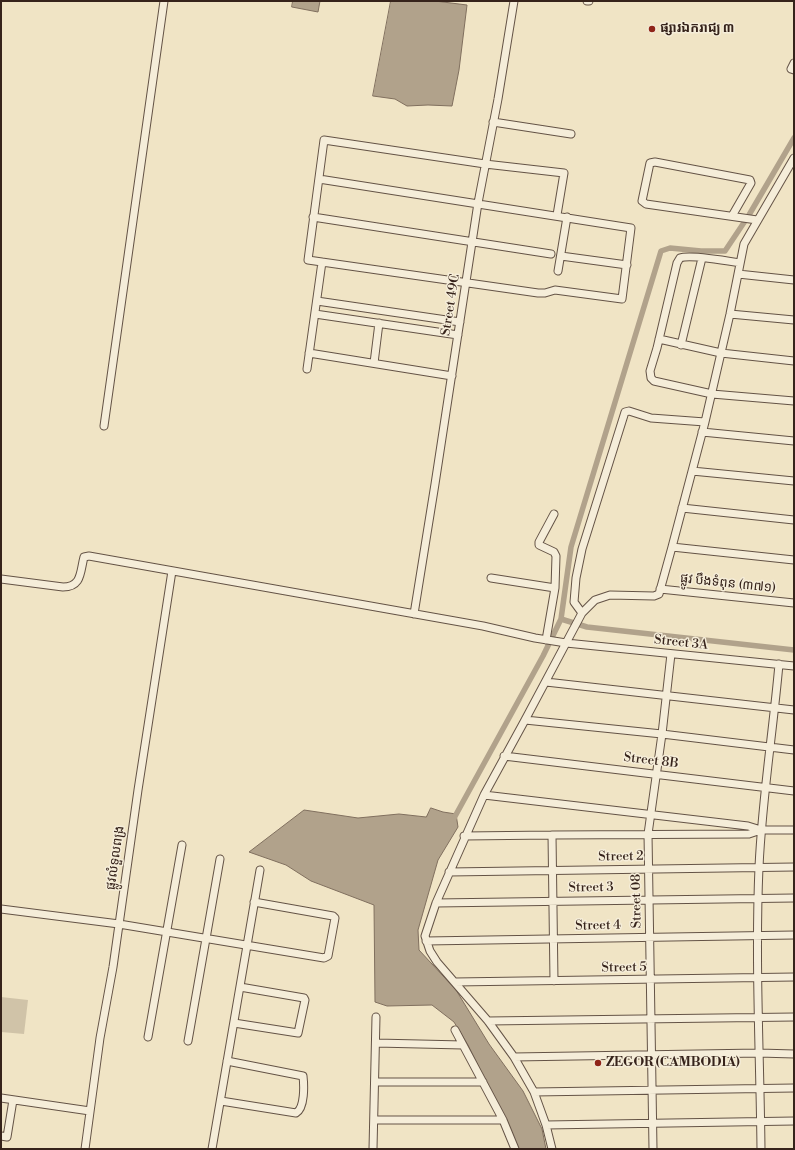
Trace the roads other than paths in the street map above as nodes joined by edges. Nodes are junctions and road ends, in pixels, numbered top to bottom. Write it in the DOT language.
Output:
graph roads {
  1 [pos="164,1"];
  2 [pos="514,1"];
  3 [pos="794,63"];
  4 [pos="794,70"];
  5 [pos="494,122"];
  6 [pos="571,134"];
  7 [pos="794,158"];
  8 [pos="486,164"];
  9 [pos="319,179"];
  10 [pos="478,203"];
  11 [pos="557,216"];
  12 [pos="734,216"];
  13 [pos="313,217"];
  14 [pos="567,217"];
  15 [pos="755,220"];
  16 [pos="472,242"];
  17 [pos="551,254"];
  18 [pos="561,256"];
  19 [pos="702,258"];
  20 [pos="322,262"];
  21 [pos="740,263"];
  22 [pos="627,265"];
  23 [pos="558,272"];
  24 [pos="738,274"];
  25 [pos="794,280"];
  26 [pos="466,282"];
  27 [pos="317,301"];
  28 [pos="376,310"];
  29 [pos="387,311"];
  30 [pos="315,314"];
  31 [pos="730,314"];
  32 [pos="794,320"];
  33 [pos="460,322"];
  34 [pos="380,323"];
  35 [pos="458,335"];
  36 [pos="659,339"];
  37 [pos="681,345"];
  38 [pos="309,353"];
  39 [pos="721,353"];
  40 [pos="794,361"];
  41 [pos="374,364"];
  42 [pos="307,369"];
  43 [pos="452,376"];
  44 [pos="712,394"];
  45 [pos="794,401"];
  46 [pos="705,422"];
  47 [pos="104,426"];
  48 [pos="702,432"];
  49 [pos="794,441"];
  50 [pos="692,471"];
  51 [pos="794,481"];
  52 [pos="682,508"];
  53 [pos="554,514"];
  54 [pos="794,520"];
  55 [pos="672,547"];
  56 [pos="794,560"];
  57 [pos="172,571"];
  58 [pos="491,578"];
  59 [pos="1,579"];
  60 [pos="555,588"];
  61 [pos="660,589"];
  62 [pos="794,603"];
  63 [pos="582,613"];
  64 [pos="414,614"];
  65 [pos="549,640"];
  66 [pos="566,643"];
  67 [pos="671,654"];
  68 [pos="779,664"];
  69 [pos="794,666"];
  70 [pos="546,682"];
  71 [pos="666,695"];
  72 [pos="775,708"];
  73 [pos="794,710"];
  74 [pos="525,720"];
  75 [pos="662,734"];
  76 [pos="770,748"];
  77 [pos="794,750"];
  78 [pos="504,756"];
  79 [pos="657,774"];
  80 [pos="766,788"];
  81 [pos="794,791"];
  82 [pos="484,795"];
  83 [pos="651,816"];
  84 [pos="762,830"];
  85 [pos="794,830"];
  86 [pos="648,834"];
  87 [pos="552,835"];
  88 [pos="464,836"];
  89 [pos="182,844"];
  90 [pos="220,859"];
  91 [pos="759,867"];
  92 [pos="794,867"];
  93 [pos="648,869"];
  94 [pos="260,870"];
  95 [pos="552,870"];
  96 [pos="449,872"];
  97 [pos="759,898"];
  98 [pos="794,898"];
  99 [pos="649,900"];
  100 [pos="553,901"];
  101 [pos="254,902"];
  102 [pos="436,903"];
  103 [pos="1,909"];
  104 [pos="119,924"];
  105 [pos="167,932"];
  106 [pos="794,935"];
  107 [pos="758,936"];
  108 [pos="649,937"];
  109 [pos="206,939"];
  110 [pos="553,939"];
  111 [pos="426,940"];
  112 [pos="247,946"];
  113 [pos="794,977"];
  114 [pos="759,978"];
  115 [pos="650,979"];
  116 [pos="554,981"];
  117 [pos="455,982"];
  118 [pos="240,987"];
  119 [pos="376,1017"];
  120 [pos="759,1017"];
  121 [pos="794,1017"];
  122 [pos="651,1019"];
  123 [pos="488,1021"];
  124 [pos="234,1023"];
  125 [pos="455,1030"];
  126 [pos="148,1037"];
  127 [pos="188,1041"];
  128 [pos="376,1043"];
  129 [pos="463,1045"];
  130 [pos="759,1053"];
  131 [pos="794,1054"];
  132 [pos="652,1055"];
  133 [pos="514,1057"];
  134 [pos="227,1061"];
  135 [pos="375,1082"];
  136 [pos="483,1082"];
  137 [pos="760,1088"];
  138 [pos="794,1088"];
  139 [pos="652,1090"];
  140 [pos="534,1092"];
  141 [pos="1,1098"];
  142 [pos="12,1100"];
  143 [pos="221,1101"];
  144 [pos="90,1111"];
  145 [pos="374,1120"];
  146 [pos="502,1120"];
  147 [pos="761,1121"];
  148 [pos="794,1121"];
  149 [pos="653,1123"];
  150 [pos="546,1125"];
  151 [pos="1,1136"];
  152 [pos="85,1149"];
  153 [pos="212,1149"];
  154 [pos="373,1149"];
  155 [pos="515,1149"];
  156 [pos="552,1149"];
  157 [pos="653,1149"];
  158 [pos="761,1149"];
  1 -- 47 [label="street"];
  2 -- 5 [label="street, Street 49C"];
  3 -- 4 [label="street"];
  5 -- 6 [label="street"];
  5 -- 8 [label="street, Street 49C"];
  7 -- 15 [label="street"];
  8 -- 9 [label="street"];
  8 -- 10 [label="street, Street 49C"];
  8 -- 11 [label="street"];
  9 -- 10 [label="street"];
  9 -- 13 [label="street"];
  10 -- 11 [label="street"];
  10 -- 16 [label="street, Street 49C"];
  11 -- 14 [label="street"];
  12 -- 12 [label="street"];
  12 -- 15 [label="street"];
  13 -- 16 [label="street"];
  13 -- 20 [label="street"];
  14 -- 18 [label="street"];
  14 -- 22 [label="street"];
  15 -- 21 [label="street"];
  16 -- 17 [label="street"];
  16 -- 26 [label="street, Street 49C"];
  18 -- 22 [label="street"];
  18 -- 23 [label="street"];
  19 -- 21 [label="street"];
  19 -- 36 [label="street"];
  19 -- 37 [label="street"];
  20 -- 26 [label="street"];
  20 -- 27 [label="street"];
  21 -- 24 [label="street"];
  22 -- 26 [label="street"];
  24 -- 25 [label="street"];
  24 -- 31 [label="street"];
  26 -- 33 [label="street, Street 49C"];
  27 -- 28 [label="street"];
  27 -- 30 [label="street"];
  28 -- 29 [label="street"];
  28 -- 34 [label="street"];
  29 -- 33 [label="street"];
  29 -- 34 [label="street"];
  30 -- 34 [label="street"];
  30 -- 38 [label="street"];
  31 -- 32 [label="street"];
  31 -- 39 [label="street"];
  33 -- 35 [label="street, Street 49C"];
  34 -- 35 [label="street"];
  34 -- 41 [label="street"];
  35 -- 43 [label="street, Street 49C"];
  36 -- 37 [label="street"];
  36 -- 44 [label="street"];
  37 -- 39 [label="street"];
  38 -- 41 [label="street"];
  38 -- 42 [label="street"];
  39 -- 40 [label="street"];
  39 -- 44 [label="street"];
  41 -- 43 [label="street"];
  43 -- 64 [label="street, Street 49C"];
  44 -- 45 [label="street"];
  44 -- 46 [label="street"];
  46 -- 48 [label="street"];
  46 -- 63 [label="street"];
  48 -- 49 [label="street"];
  48 -- 50 [label="street"];
  50 -- 51 [label="street"];
  50 -- 52 [label="street"];
  52 -- 54 [label="street"];
  52 -- 55 [label="street"];
  53 -- 60 [label="street"];
  55 -- 56 [label="street"];
  55 -- 61 [label="street"];
  57 -- 59 [label="street, Street 3A"];
  57 -- 64 [label="street, Street 3A"];
  57 -- 104 [label="street, ផ្លូវលំទួលពង្រ"];
  58 -- 60 [label="street"];
  60 -- 65 [label="street"];
  61 -- 62 [label="street, ផ្លូវ បឹងទំពុន (៣៧១)"];
  61 -- 63 [label="street"];
  63 -- 66 [label="street"];
  64 -- 65 [label="street, Street 3A"];
  65 -- 66 [label="street, Street 3A"];
  66 -- 67 [label="street, Street 3A"];
  66 -- 70 [label="street"];
  67 -- 68 [label="street, Street 3A"];
  67 -- 71 [label="street, Street 08"];
  68 -- 69 [label="street, Street 3A"];
  68 -- 72 [label="street"];
  70 -- 71 [label="street"];
  70 -- 74 [label="street"];
  71 -- 72 [label="street"];
  71 -- 75 [label="street, Street 08"];
  72 -- 73 [label="street"];
  72 -- 76 [label="street"];
  74 -- 75 [label="street"];
  74 -- 78 [label="street"];
  75 -- 76 [label="street"];
  75 -- 79 [label="street, Street 08"];
  76 -- 77 [label="street"];
  76 -- 80 [label="street"];
  78 -- 79 [label="street, Street 8B"];
  78 -- 82 [label="street"];
  79 -- 80 [label="street, Street 8B"];
  79 -- 83 [label="street, Street 08"];
  80 -- 81 [label="street, Street 8B"];
  80 -- 84 [label="street"];
  82 -- 83 [label="street"];
  82 -- 88 [label="street"];
  83 -- 84 [label="street"];
  83 -- 86 [label="street, Street 08"];
  84 -- 85 [label="street"];
  84 -- 86 [label="street"];
  84 -- 91 [label="street"];
  86 -- 87 [label="street"];
  86 -- 93 [label="street, Street 08"];
  87 -- 88 [label="street"];
  87 -- 95 [label="street"];
  88 -- 96 [label="street"];
  89 -- 105 [label="street"];
  90 -- 109 [label="street"];
  91 -- 92 [label="street, Street 2"];
  91 -- 93 [label="street, Street 2"];
  91 -- 97 [label="street"];
  93 -- 95 [label="street, Street 2"];
  93 -- 99 [label="street, Street 08"];
  94 -- 101 [label="street"];
  95 -- 96 [label="street, Street 2"];
  95 -- 100 [label="street"];
  96 -- 102 [label="street"];
  97 -- 98 [label="street, Street 3"];
  97 -- 99 [label="street, Street 3"];
  97 -- 107 [label="street"];
  99 -- 100 [label="street, Street 3"];
  99 -- 108 [label="street, Street 08"];
  100 -- 102 [label="street, Street 3"];
  100 -- 110 [label="street"];
  101 -- 112 [label="street"];
  101 -- 112 [label="street"];
  102 -- 111 [label="street"];
  103 -- 104 [label="street"];
  104 -- 105 [label="street"];
  104 -- 144 [label="street, ផ្លូវលំទួលពង្រ"];
  105 -- 109 [label="street"];
  105 -- 126 [label="street"];
  106 -- 107 [label="street, Street 4"];
  107 -- 108 [label="street, Street 4"];
  107 -- 114 [label="street"];
  108 -- 110 [label="street, Street 4"];
  108 -- 115 [label="street, Street 08"];
  109 -- 112 [label="street"];
  109 -- 127 [label="street"];
  110 -- 111 [label="street, Street 4"];
  110 -- 116 [label="street"];
  111 -- 117 [label="street"];
  112 -- 118 [label="street"];
  113 -- 114 [label="street, Street 5"];
  114 -- 115 [label="street, Street 5"];
  114 -- 120 [label="street"];
  115 -- 116 [label="street, Street 5"];
  115 -- 122 [label="street, Street 08"];
  116 -- 117 [label="street, Street 5"];
  117 -- 123 [label="street"];
  118 -- 124 [label="street"];
  118 -- 124 [label="street"];
  119 -- 128 [label="street"];
  120 -- 121 [label="street"];
  120 -- 122 [label="street"];
  120 -- 130 [label="street"];
  122 -- 123 [label="street"];
  122 -- 132 [label="street, Street 08"];
  123 -- 133 [label="street"];
  124 -- 134 [label="street"];
  125 -- 129 [label="street"];
  128 -- 129 [label="street"];
  128 -- 135 [label="street"];
  129 -- 136 [label="street"];
  130 -- 131 [label="street"];
  130 -- 132 [label="street"];
  130 -- 137 [label="street"];
  132 -- 133 [label="street"];
  132 -- 139 [label="street, Street 08"];
  133 -- 140 [label="street"];
  134 -- 143 [label="street"];
  134 -- 143 [label="street"];
  135 -- 136 [label="street"];
  135 -- 145 [label="street"];
  136 -- 146 [label="street"];
  137 -- 138 [label="street"];
  137 -- 139 [label="street"];
  137 -- 147 [label="street"];
  139 -- 140 [label="street"];
  139 -- 149 [label="street, Street 08"];
  140 -- 150 [label="street"];
  141 -- 142 [label="street"];
  142 -- 144 [label="street"];
  142 -- 151 [label="street"];
  143 -- 153 [label="street"];
  144 -- 152 [label="street, ផ្លូវលំទួលពង្រ"];
  145 -- 146 [label="street"];
  145 -- 154 [label="street"];
  146 -- 155 [label="street"];
  147 -- 148 [label="street"];
  147 -- 149 [label="street"];
  147 -- 158 [label="street"];
  149 -- 150 [label="street"];
  149 -- 157 [label="street, Street 08"];
  150 -- 156 [label="street"];
}
